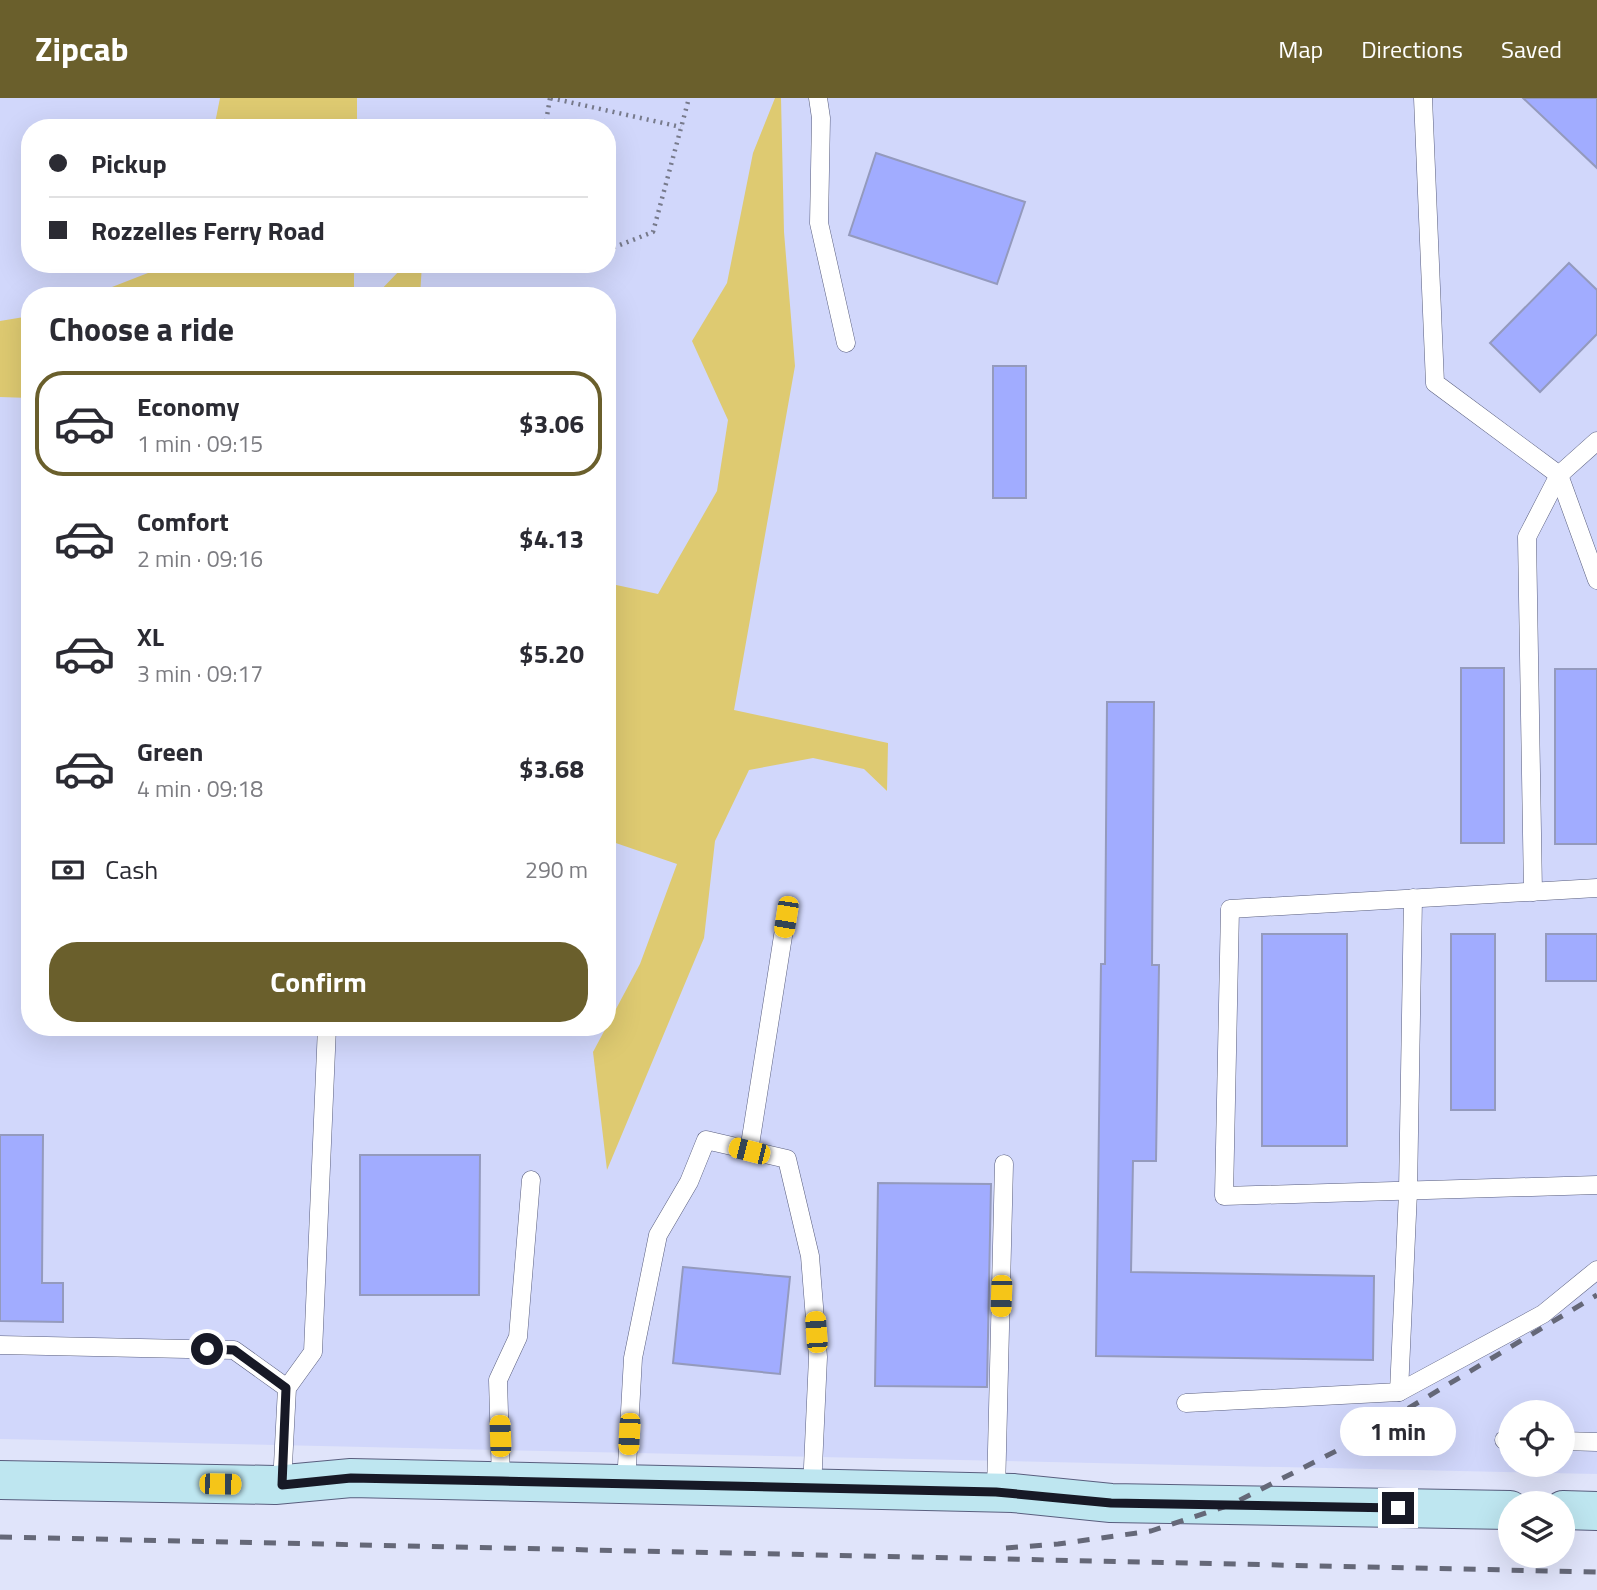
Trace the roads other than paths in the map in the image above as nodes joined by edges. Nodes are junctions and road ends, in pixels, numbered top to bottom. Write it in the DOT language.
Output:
graph roads {
  1 [pos="818,98"];
  2 [pos="1423,98"];
  3 [pos="846,343"];
  4 [pos="1597,441"];
  5 [pos="1559,475"];
  6 [pos="1597,580"];
  7 [pos="1597,888"];
  8 [pos="1533,891"];
  9 [pos="1413,898"];
  10 [pos="786,917"];
  11 [pos="327,1036"];
  12 [pos="749,1151"];
  13 [pos="1004,1164"];
  14 [pos="531,1180"];
  15 [pos="1597,1185"];
  16 [pos="1408,1192"];
  17 [pos="1597,1270"];
  18 [pos="0,1345"];
  19 [pos="286,1388"];
  20 [pos="1399,1392"];
  21 [pos="1186,1403"];
  22 [pos="1575,1441"];
  23 [pos="1597,1442"];
  24 [pos="0,1480"];
  25 [pos="502,1481"];
  26 [pos="282,1485"];
  27 [pos="626,1485"];
  28 [pos="812,1489"];
  29 [pos="996,1492"];
  30 [pos="1498,1510"];
  31 [pos="1575,1510"];
  32 [pos="1597,1511"];
  1 -- 3 [label="lane"];
  2 -- 5 [label="lane"];
  4 -- 5 [label="lane"];
  5 -- 6 [label="lane"];
  5 -- 8 [label="lane"];
  7 -- 8 [label="lane"];
  8 -- 9 [label="lane"];
  9 -- 16 [label="lane"];
  9 -- 16 [label="lane"];
  10 -- 12 [label="lane"];
  11 -- 19 [label="lane"];
  12 -- 27 [label="lane"];
  12 -- 28 [label="lane"];
  13 -- 29 [label="lane"];
  14 -- 25 [label="lane"];
  15 -- 16 [label="lane"];
  16 -- 20 [label="lane"];
  17 -- 20 [label="lane"];
  18 -- 19 [label="lane"];
  19 -- 26 [label="lane"];
  20 -- 21 [label="lane"];
  22 -- 23 [label="lane"];
  24 -- 26 [label="street"];
  25 -- 26 [label="street"];
  25 -- 27 [label="street"];
  27 -- 28 [label="street"];
  28 -- 29 [label="street"];
  29 -- 30 [label="street"];
  31 -- 32 [label="street"];
}
